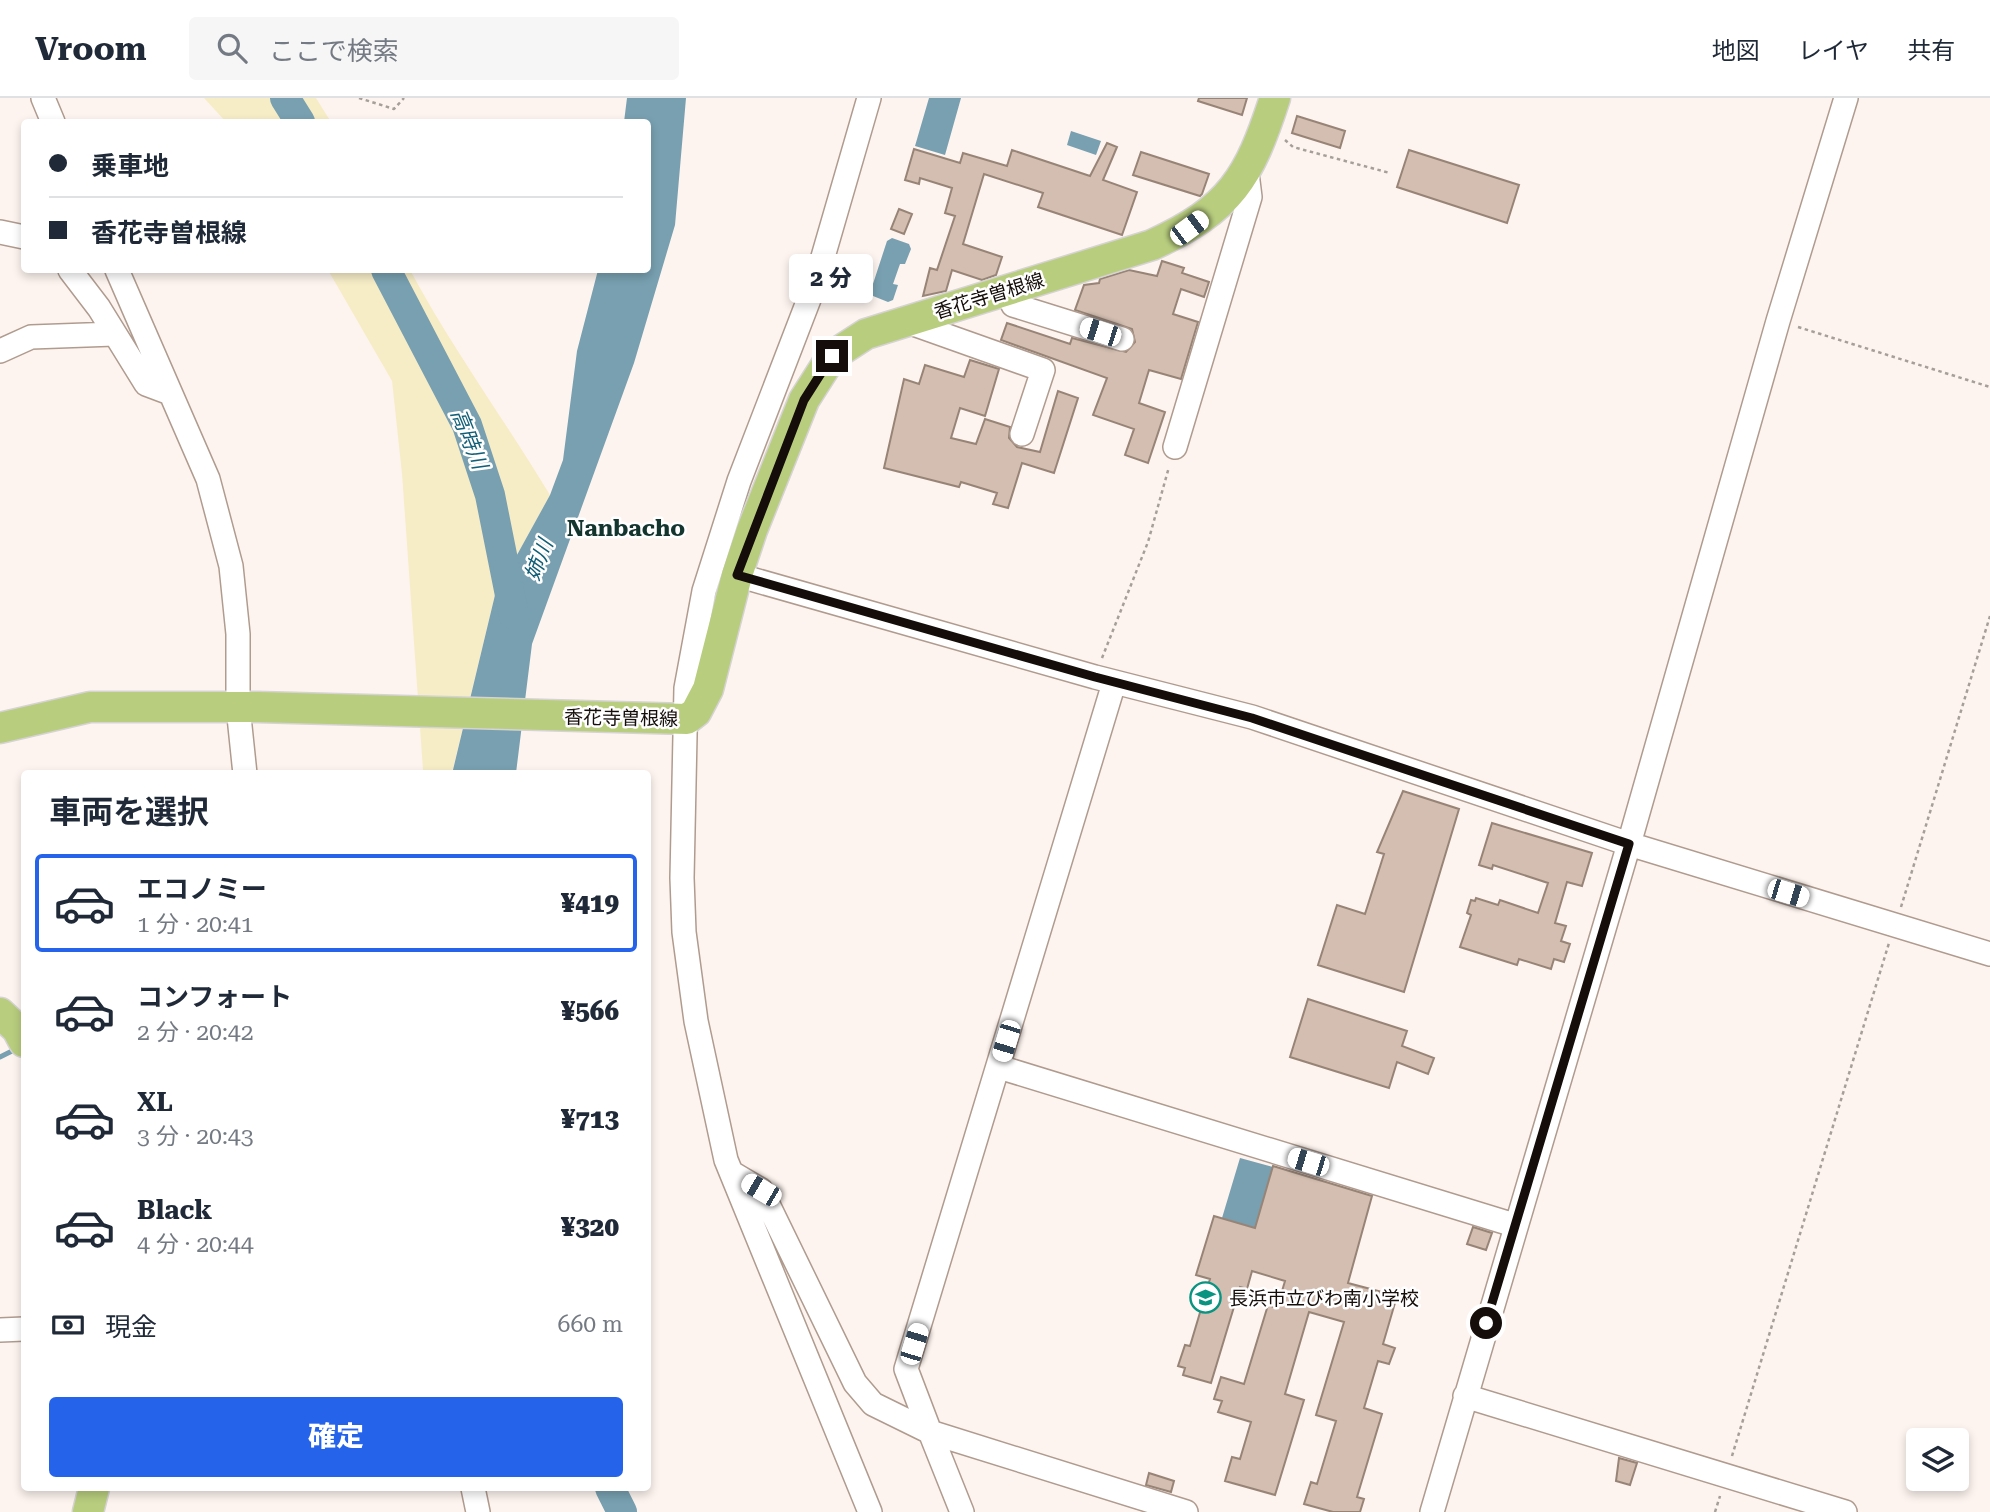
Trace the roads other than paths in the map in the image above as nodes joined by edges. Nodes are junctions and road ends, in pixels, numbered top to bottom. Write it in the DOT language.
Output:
graph roads {
  1 [pos="43,98"];
  2 [pos="869,98"];
  3 [pos="1275,98"];
  4 [pos="1846,98"];
  5 [pos="52,119"];
  6 [pos="1247,173"];
  7 [pos="0,232"];
  8 [pos="21,236"];
  9 [pos="72,273"];
  10 [pos="118,273"];
  11 [pos="1006,290"];
  12 [pos="905,321"];
  13 [pos="114,334"];
  14 [pos="1122,339"];
  15 [pos="0,351"];
  16 [pos="170,393"];
  17 [pos="1022,434"];
  18 [pos="1175,447"];
  19 [pos="737,575"];
  20 [pos="1104,680"];
  21 [pos="248,707"];
  22 [pos="675,720"];
  23 [pos="0,728"];
  24 [pos="245,770"];
  25 [pos="1629,844"];
  26 [pos="1990,954"];
  27 [pos="0,1013"];
  28 [pos="21,1036"];
  29 [pos="999,1067"];
  30 [pos="732,1173"];
  31 [pos="1514,1225"];
  32 [pos="21,1329"];
  33 [pos="0,1330"];
  34 [pos="1465,1396"];
  35 [pos="930,1432"];
  36 [pos="93,1491"];
  37 [pos="474,1491"];
  38 [pos="88,1512"];
  39 [pos="478,1512"];
  40 [pos="870,1512"];
  41 [pos="962,1512"];
  42 [pos="1186,1512"];
  43 [pos="1432,1512"];
  44 [pos="1845,1512"];
  1 -- 5 [label="street"];
  2 -- 22 [label="street"];
  3 -- 6 [label="main road, 香花寺曽根線"];
  4 -- 25 [label="street"];
  6 -- 11 [label="main road, 香花寺曽根線"];
  6 -- 18 [label="street"];
  7 -- 8 [label="street"];
  9 -- 13 [label="street"];
  10 -- 16 [label="street"];
  11 -- 12 [label="main road, 香花寺曽根線"];
  11 -- 14 [label="street"];
  12 -- 17 [label="street"];
  12 -- 19 [label="main road, 香花寺曽根線"];
  13 -- 15 [label="street"];
  13 -- 16 [label="street"];
  16 -- 21 [label="street"];
  19 -- 20 [label="street"];
  19 -- 22 [label="main road, 香花寺曽根線"];
  20 -- 25 [label="street"];
  20 -- 29 [label="street"];
  21 -- 22 [label="main road, 香花寺曽根線"];
  21 -- 23 [label="main road, 香花寺曽根線"];
  21 -- 24 [label="street"];
  22 -- 30 [label="street"];
  25 -- 26 [label="street"];
  25 -- 31 [label="street"];
  27 -- 28 [label="main road"];
  29 -- 31 [label="street"];
  29 -- 35 [label="street"];
  30 -- 35 [label="street"];
  30 -- 40 [label="street"];
  31 -- 34 [label="street"];
  32 -- 33 [label="street"];
  34 -- 43 [label="street"];
  34 -- 44 [label="street"];
  35 -- 41 [label="street"];
  35 -- 42 [label="street"];
  36 -- 38 [label="main road"];
  37 -- 39 [label="street"];
}
